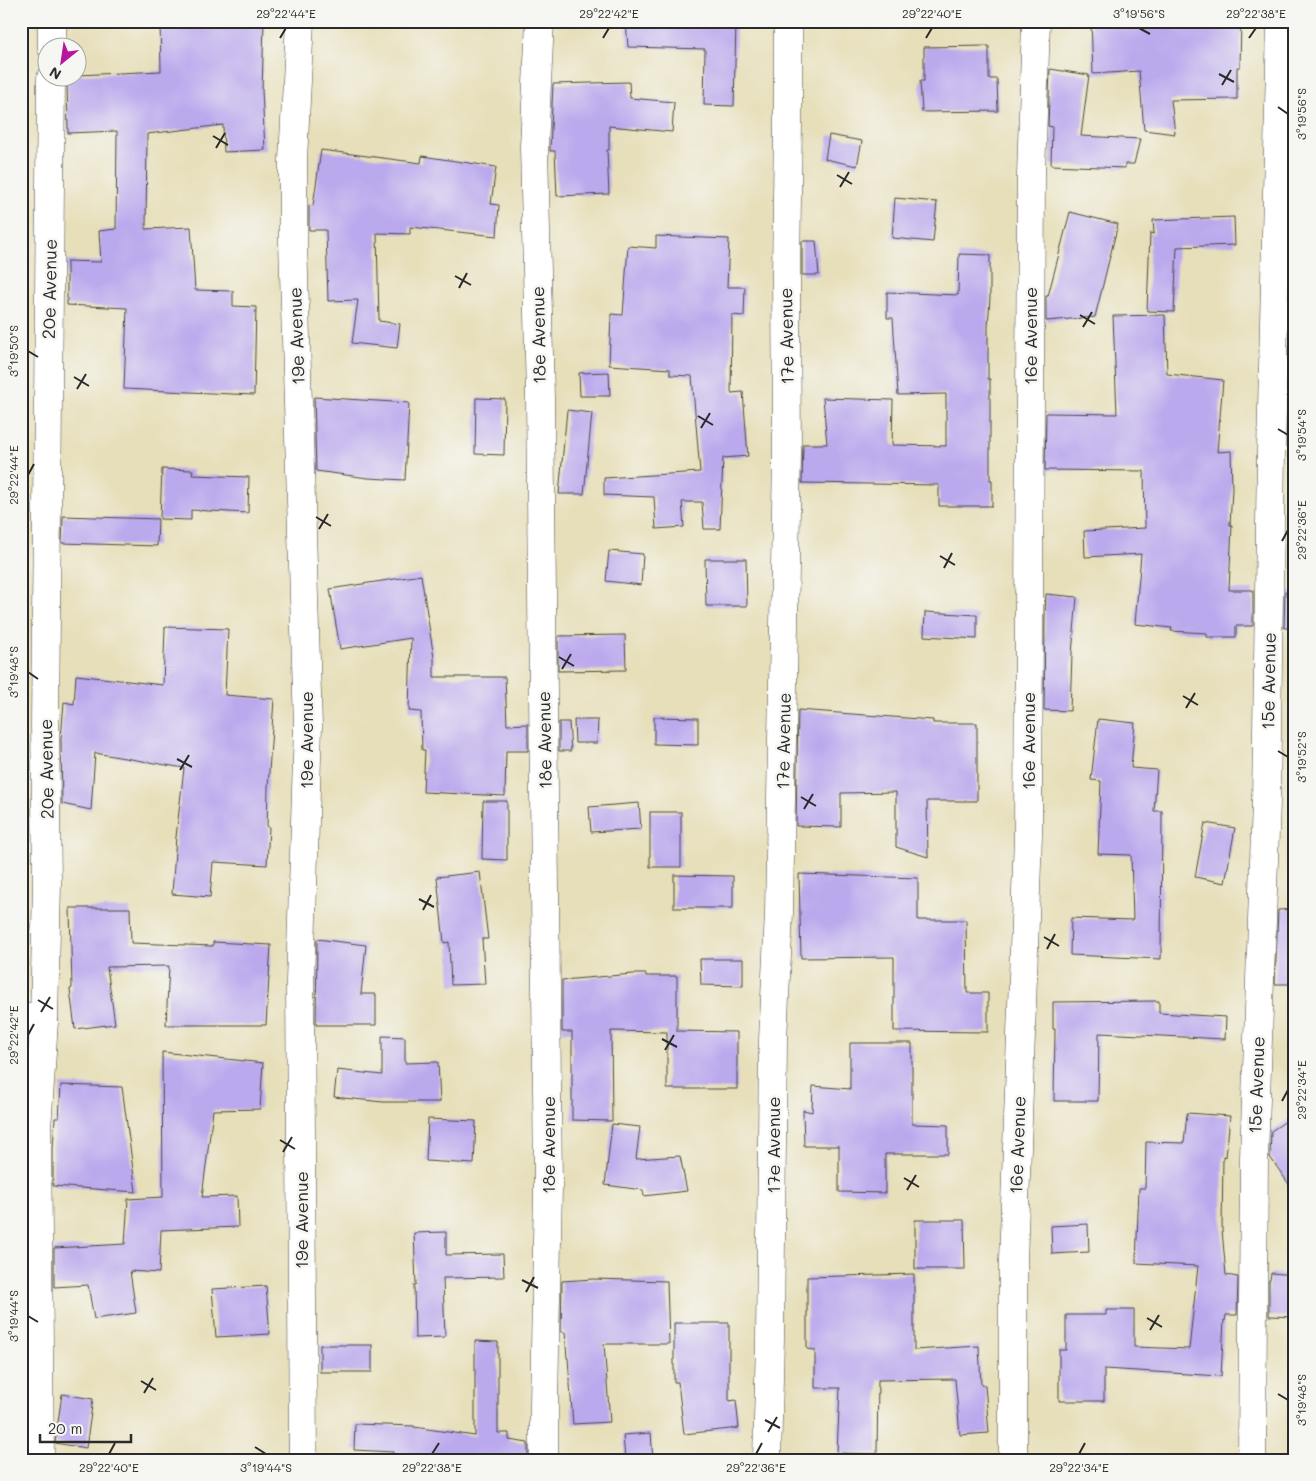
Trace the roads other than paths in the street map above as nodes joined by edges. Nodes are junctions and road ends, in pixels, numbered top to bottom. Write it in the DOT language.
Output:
graph roads {
  1 [pos="52,21"];
  2 [pos="300,21"];
  3 [pos="540,21"];
  4 [pos="788,21"];
  5 [pos="1036,21"];
  6 [pos="1281,21"];
  7 [pos="52,38"];
  8 [pos="51,88"];
  9 [pos="33,1018"];
  10 [pos="40,1460"];
  11 [pos="302,1460"];
  12 [pos="544,1460"];
  13 [pos="767,1460"];
  14 [pos="1013,1460"];
  15 [pos="1252,1460"];
  1 -- 7 [label="street"];
  2 -- 11 [label="street, 19e Avenue"];
  3 -- 12 [label="street, 18e Avenue"];
  4 -- 13 [label="street, 17e Avenue"];
  5 -- 14 [label="street, 16e Avenue"];
  6 -- 15 [label="street, 15e Avenue"];
  8 -- 9 [label="street, 20e Avenue"];
  9 -- 10 [label="street, 20e Avenue"];
}
